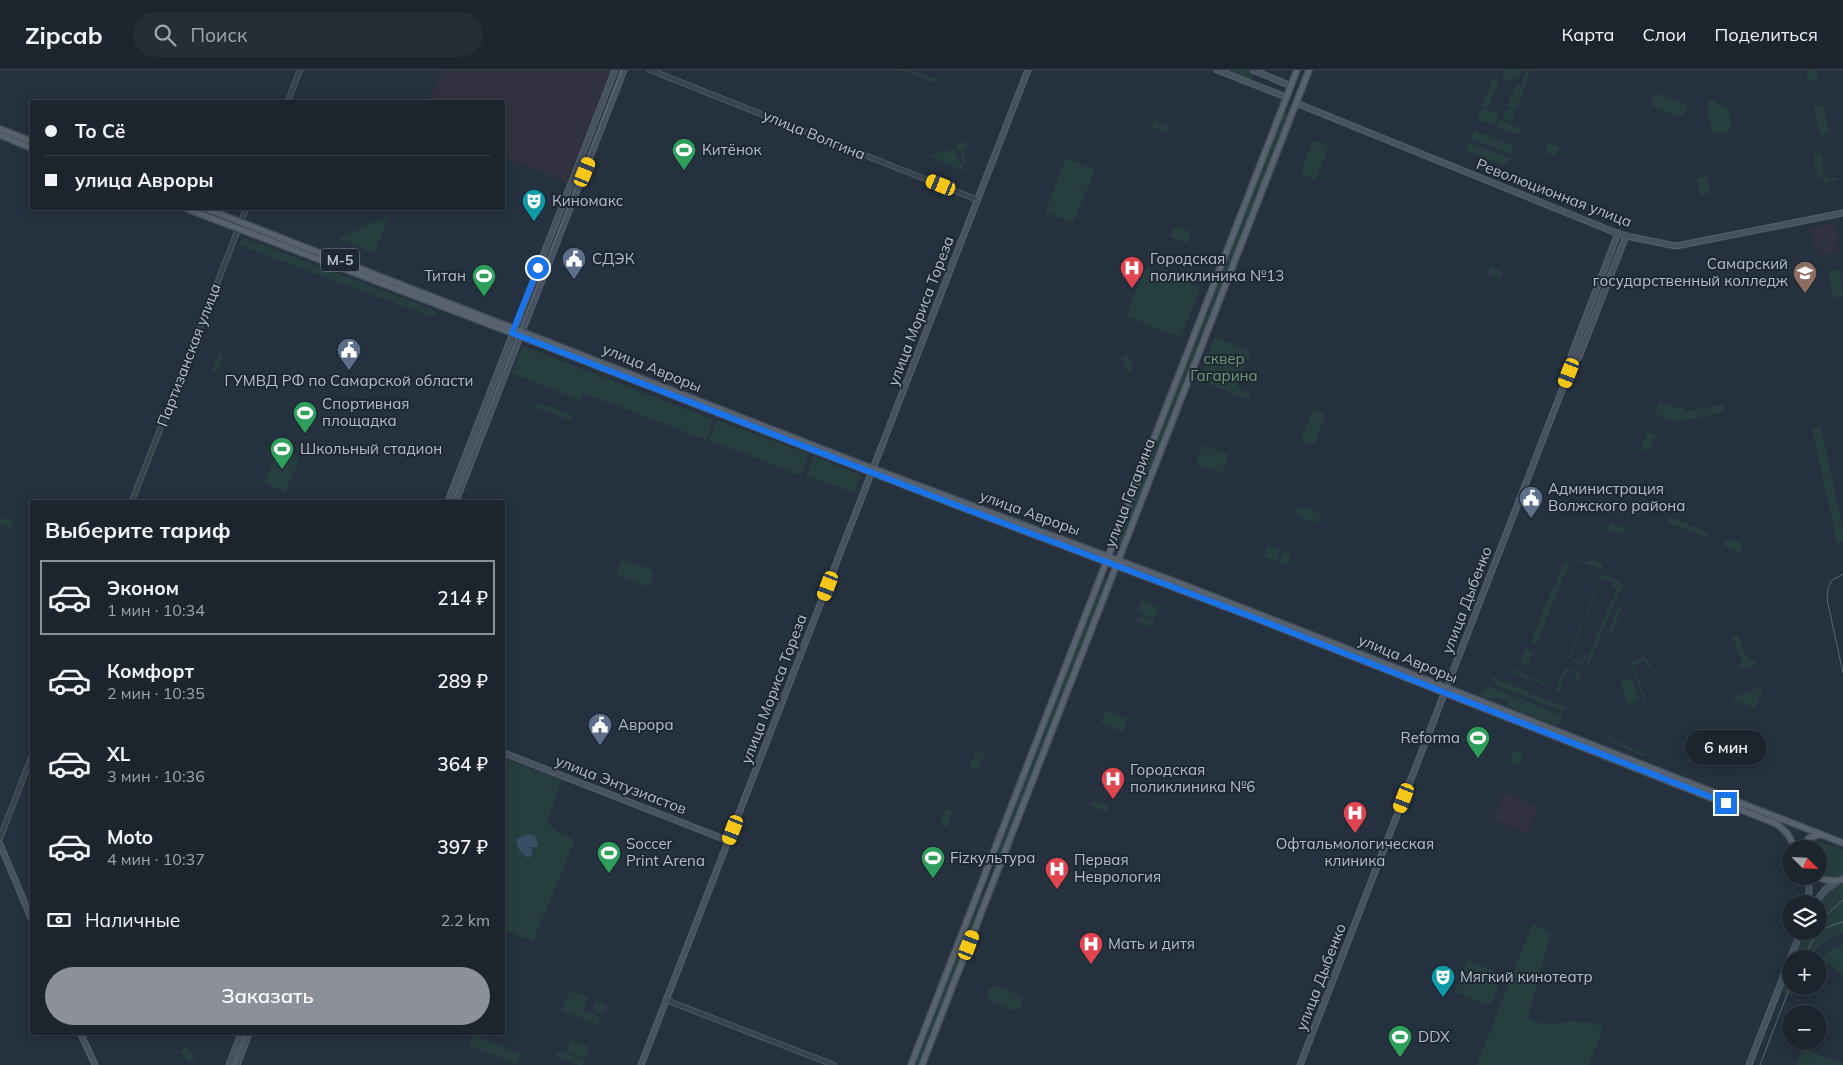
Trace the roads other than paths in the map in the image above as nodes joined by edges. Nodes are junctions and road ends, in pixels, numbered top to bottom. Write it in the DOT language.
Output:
graph roads {
  1 [pos="300,70"];
  2 [pos="615,70"];
  3 [pos="624,70"];
  4 [pos="650,70"];
  5 [pos="1028,70"];
  6 [pos="1217,70"];
  7 [pos="1253,70"];
  8 [pos="1297,70"];
  9 [pos="1309,70"];
  10 [pos="1291,86"];
  11 [pos="1286,98"];
  12 [pos="288,100"];
  13 [pos="1296,103"];
  14 [pos="0,129"];
  15 [pos="0,135"];
  16 [pos="30,141"];
  17 [pos="30,148"];
  18 [pos="978,200"];
  19 [pos="190,210"];
  20 [pos="210,210"];
  21 [pos="246,210"];
  22 [pos="1843,212"];
  23 [pos="241,222"];
  24 [pos="238,229"];
  25 [pos="1618,233"];
  26 [pos="1626,236"];
  27 [pos="514,330"];
  28 [pos="522,333"];
  29 [pos="1570,360"];
  30 [pos="1576,362"];
  31 [pos="1572,367"];
  32 [pos="872,470"];
  33 [pos="132,500"];
  34 [pos="448,500"];
  35 [pos="456,500"];
  36 [pos="1108,559"];
  37 [pos="1117,562"];
  38 [pos="1446,690"];
  39 [pos="505,753"];
  40 [pos="30,761"];
  41 [pos="1821,835"];
  42 [pos="0,838"];
  43 [pos="729,840"];
  44 [pos="1791,840"];
  45 [pos="1808,840"];
  46 [pos="1843,843"];
  47 [pos="0,844"];
  48 [pos="1828,880"];
  49 [pos="1841,880"];
  50 [pos="981,885"];
  51 [pos="991,889"];
  52 [pos="1821,895"];
  53 [pos="30,916"];
  54 [pos="1797,940"];
  55 [pos="666,1000"];
  56 [pos="81,1035"];
  57 [pos="241,1035"];
  58 [pos="249,1035"];
  59 [pos="1749,1064"];
  60 [pos="95,1065"];
  61 [pos="229,1065"];
  62 [pos="237,1065"];
  63 [pos="641,1065"];
  64 [pos="834,1065"];
  65 [pos="911,1065"];
  66 [pos="922,1065"];
  67 [pos="1300,1065"];
  1 -- 12 [label="street"];
  2 -- 27 [label="main road"];
  3 -- 28 [label="main road"];
  4 -- 18 [label="street, улица Волгина"];
  5 -- 18 [label="main road, улица Мориса Тореза"];
  6 -- 11 [label="main road, Революционная улица"];
  7 -- 10 [label="main road"];
  8 -- 10 [label="main road, улица Гагарина"];
  9 -- 13 [label="main road, улица Гагарина"];
  10 -- 11 [label="main road, улица Гагарина"];
  10 -- 13 [label="main road"];
  11 -- 13 [label="main road, Революционная улица"];
  11 -- 36 [label="main road, улица Гагарина"];
  13 -- 25 [label="main road, Революционная улица"];
  13 -- 37 [label="main road, улица Гагарина"];
  14 -- 16 [label="main road"];
  15 -- 17 [label="main road"];
  18 -- 32 [label="main road, улица Мориса Тореза"];
  19 -- 24 [label="main road, улица Авроры / М-5"];
  20 -- 23 [label="main road, улица Авроры / М-5"];
  21 -- 23 [label="street, Партизанская улица"];
  22 -- 26 [label="main road, Революционная улица"];
  23 -- 24 [label="street, Партизанская улица"];
  23 -- 27 [label="main road, улица Авроры / М-5"];
  24 -- 27 [label="main road, улица Авроры / М-5"];
  24 -- 33 [label="street, Партизанская улица"];
  25 -- 26 [label="main road, Революционная улица"];
  25 -- 29 [label="main road"];
  26 -- 30 [label="main road, улица Дыбенко"];
  27 -- 28 [label="main road, улица Авроры / М-5"];
  27 -- 34 [label="main road"];
  28 -- 32 [label="main road, улица Авроры / М-5"];
  28 -- 35 [label="main road"];
  29 -- 30 [label="street"];
  29 -- 31 [label="main road"];
  30 -- 31 [label="main road, улица Дыбенко"];
  31 -- 38 [label="main road, улица Дыбенко"];
  32 -- 36 [label="main road, улица Авроры / М-5"];
  32 -- 43 [label="main road, улица Мориса Тореза"];
  36 -- 37 [label="main road, улица Авроры / М-5"];
  36 -- 50 [label="main road, улица Гагарина"];
  37 -- 38 [label="main road, улица Авроры / М-5"];
  37 -- 51 [label="main road, улица Гагарина"];
  38 -- 41 [label="main road, улица Авроры / М-5"];
  38 -- 44 [label="main road, улица Авроры / М-5"];
  38 -- 67 [label="main road, улица Дыбенко"];
  39 -- 43 [label="main road, улица Энтузиастов"];
  40 -- 42 [label="street"];
  41 -- 45 [label="main road"];
  41 -- 46 [label="main road, улица Авроры / М-5"];
  43 -- 55 [label="main road, улица Мориса Тореза"];
  47 -- 53 [label="main road"];
  48 -- 49 [label="main road"];
  49 -- 52 [label="main road"];
  50 -- 51 [label="main road"];
  50 -- 65 [label="main road, улица Гагарина"];
  51 -- 66 [label="main road, улица Гагарина"];
  54 -- 59 [label="main road"];
  55 -- 63 [label="main road, улица Мориса Тореза"];
  55 -- 64 [label="street"];
  56 -- 60 [label="main road"];
  57 -- 61 [label="main road"];
  58 -- 62 [label="main road"];
}
